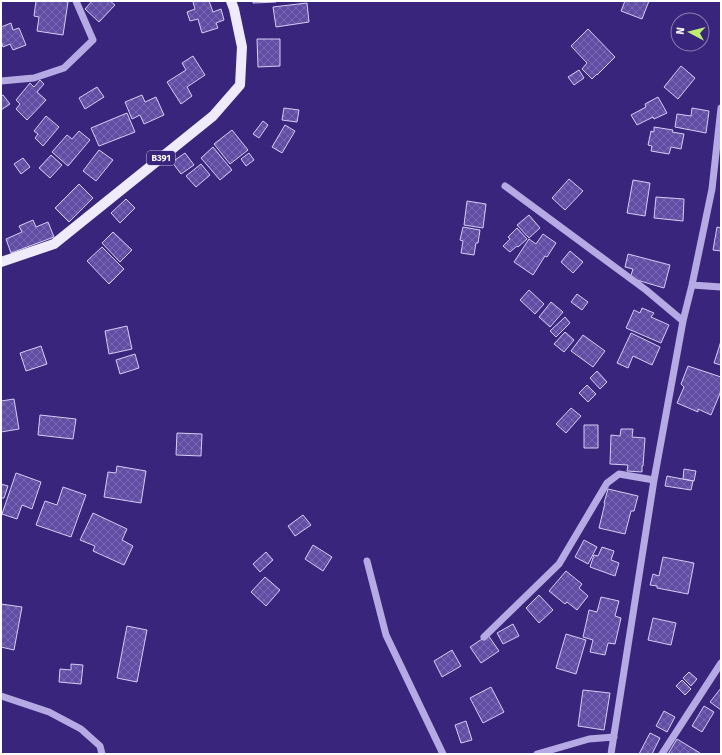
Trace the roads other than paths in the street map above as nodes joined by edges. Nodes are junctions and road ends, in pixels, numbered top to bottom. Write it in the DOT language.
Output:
graph roads {
  1 [pos="76,1"];
  2 [pos="231,1"];
  3 [pos="1,81"];
  4 [pos="721,108"];
  5 [pos="504,186"];
  6 [pos="1,262"];
  7 [pos="692,285"];
  8 [pos="721,287"];
  9 [pos="683,321"];
  10 [pos="654,480"];
  11 [pos="367,561"];
  12 [pos="484,637"];
  13 [pos="721,663"];
  14 [pos="1,696"];
  15 [pos="614,737"];
  16 [pos="102,754"];
  17 [pos="443,754"];
  18 [pos="537,754"];
  19 [pos="611,754"];
  20 [pos="662,754"];
  1 -- 3 [label="street"];
  2 -- 6 [label="main road, B391"];
  4 -- 7 [label="street"];
  5 -- 9 [label="street"];
  7 -- 8 [label="street"];
  7 -- 9 [label="street"];
  9 -- 10 [label="street"];
  10 -- 12 [label="street"];
  10 -- 15 [label="street"];
  11 -- 17 [label="street"];
  13 -- 20 [label="street"];
  14 -- 16 [label="street"];
  15 -- 18 [label="street"];
  15 -- 19 [label="street"];
}
